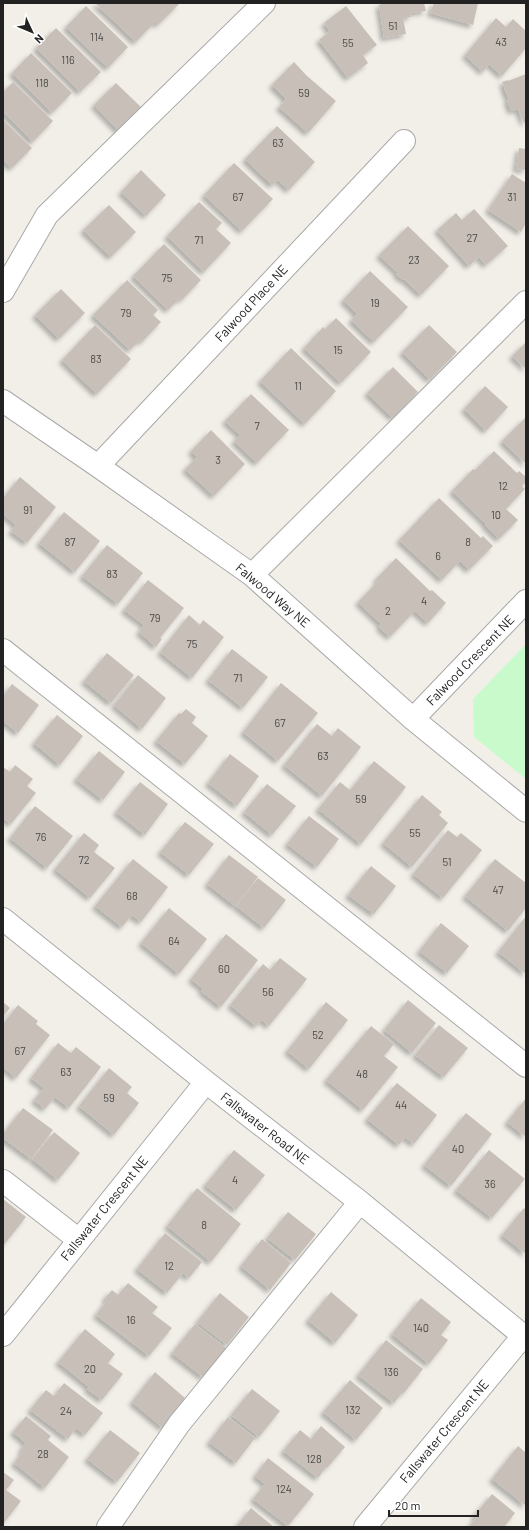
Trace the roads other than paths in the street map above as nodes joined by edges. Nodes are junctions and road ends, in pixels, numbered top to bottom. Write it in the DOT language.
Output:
graph roads {
  1 [pos="264,3"];
  2 [pos="404,140"];
  3 [pos="3,291"];
  4 [pos="526,302"];
  5 [pos="3,401"];
  6 [pos="98,466"];
  7 [pos="252,576"];
  8 [pos="526,601"];
  9 [pos="3,650"];
  10 [pos="413,719"];
  11 [pos="526,811"];
  12 [pos="3,919"];
  13 [pos="526,1066"];
  14 [pos="206,1082"];
  15 [pos="3,1181"];
  16 [pos="360,1202"];
  17 [pos="78,1240"];
  18 [pos="3,1335"];
  19 [pos="525,1336"];
  20 [pos="108,1527"];
  21 [pos="365,1527"];
  1 -- 3 [label="street"];
  2 -- 6 [label="street, Falwood Place NE"];
  4 -- 7 [label="street"];
  5 -- 6 [label="street, Falwood Way NE"];
  6 -- 7 [label="street, Falwood Way NE"];
  7 -- 10 [label="street, Falwood Way NE"];
  8 -- 10 [label="street, Falwood Crescent NE"];
  9 -- 13 [label="street"];
  10 -- 11 [label="street, Falwood Way NE"];
  12 -- 14 [label="street, Fallswater Road NE"];
  14 -- 16 [label="street, Fallswater Road NE"];
  14 -- 17 [label="street, Fallswater Crescent NE"];
  15 -- 17 [label="street"];
  16 -- 19 [label="street, Fallswater Road NE"];
  16 -- 20 [label="street"];
  17 -- 18 [label="street, Fallswater Crescent NE"];
  19 -- 21 [label="street, Fallswater Crescent NE"];
}
